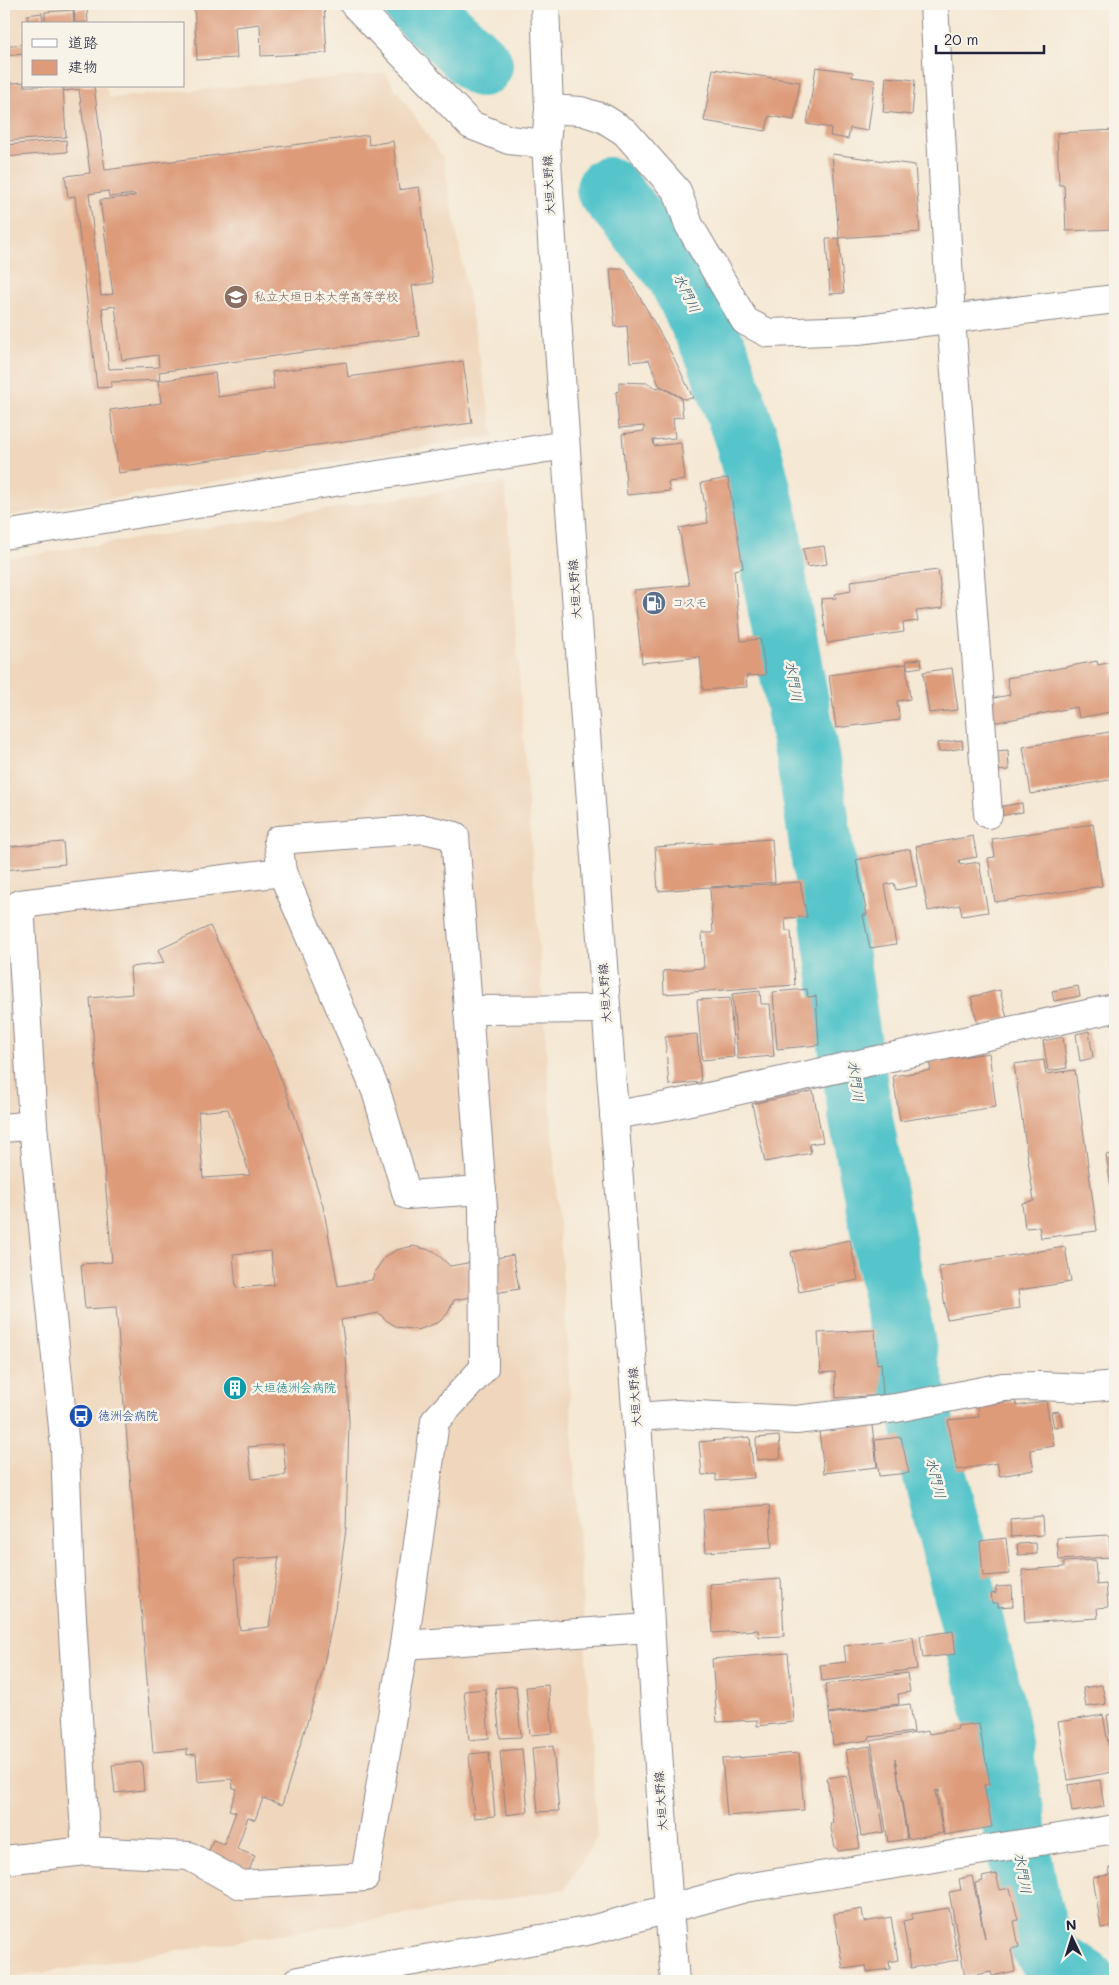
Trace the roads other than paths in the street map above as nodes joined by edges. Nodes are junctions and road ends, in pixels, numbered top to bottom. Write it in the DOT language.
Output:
graph roads {
  1 [pos="354,4"];
  2 [pos="546,4"];
  3 [pos="934,4"];
  4 [pos="549,109"];
  5 [pos="546,144"];
  6 [pos="1115,299"];
  7 [pos="951,318"];
  8 [pos="564,445"];
  9 [pos="4,535"];
  10 [pos="988,814"];
  11 [pos="282,872"];
  12 [pos="1115,1008"];
  13 [pos="606,1009"];
  14 [pos="468,1010"];
  15 [pos="614,1115"];
  16 [pos="33,1126"];
  17 [pos="4,1128"];
  18 [pos="482,1190"];
  19 [pos="1115,1385"];
  20 [pos="637,1417"];
  21 [pos="649,1628"];
  22 [pos="404,1645"];
  23 [pos="1115,1828"];
  24 [pos="86,1851"];
  25 [pos="4,1860"];
  26 [pos="669,1910"];
  27 [pos="298,1981"];
  28 [pos="676,1981"];
  1 -- 5 [label="street"];
  2 -- 4 [label="street, 大垣大野線"];
  3 -- 7 [label="street"];
  4 -- 5 [label="street, 大垣大野線"];
  4 -- 7 [label="street"];
  5 -- 8 [label="street, 大垣大野線"];
  6 -- 7 [label="street"];
  7 -- 10 [label="street"];
  8 -- 9 [label="street"];
  8 -- 13 [label="street, 大垣大野線"];
  11 -- 14 [label="street"];
  11 -- 16 [label="street"];
  11 -- 18 [label="street"];
  12 -- 15 [label="street"];
  13 -- 14 [label="street"];
  13 -- 15 [label="street, 大垣大野線"];
  14 -- 18 [label="street"];
  15 -- 20 [label="street, 大垣大野線"];
  16 -- 17 [label="street"];
  16 -- 24 [label="street"];
  18 -- 22 [label="street"];
  19 -- 20 [label="street"];
  20 -- 21 [label="street, 大垣大野線"];
  21 -- 22 [label="street"];
  21 -- 26 [label="street, 大垣大野線"];
  22 -- 24 [label="street"];
  23 -- 26 [label="street"];
  24 -- 25 [label="street"];
  26 -- 27 [label="street"];
  26 -- 28 [label="street, 大垣大野線"];
}
